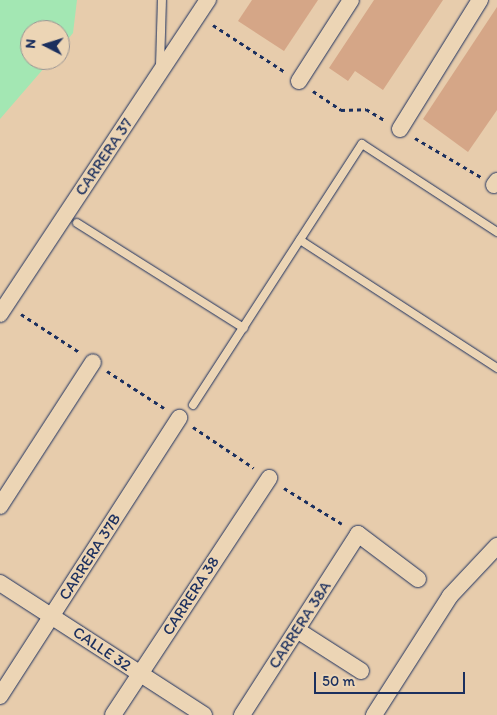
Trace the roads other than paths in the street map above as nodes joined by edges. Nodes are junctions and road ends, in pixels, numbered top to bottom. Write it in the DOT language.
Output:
graph roads {
  1 [pos="162,0"];
  2 [pos="208,0"];
  3 [pos="350,0"];
  4 [pos="480,0"];
  5 [pos="159,76"];
  6 [pos="299,81"];
  7 [pos="400,129"];
  8 [pos="77,223"];
  9 [pos="497,232"];
  10 [pos="300,240"];
  11 [pos="0,314"];
  12 [pos="244,328"];
  13 [pos="93,362"];
  14 [pos="497,368"];
  15 [pos="194,405"];
  16 [pos="179,418"];
  17 [pos="269,478"];
  18 [pos="0,506"];
  19 [pos="497,546"];
  20 [pos="418,579"];
  21 [pos="0,583"];
  22 [pos="52,616"];
  23 [pos="297,630"];
  24 [pos="361,672"];
  25 [pos="139,674"];
  26 [pos="0,696"];
  27 [pos="113,715"];
  28 [pos="204,715"];
  29 [pos="242,715"];
  30 [pos="374,715"];
  1 -- 5 [label="lane"];
  2 -- 5 [label="street, CARRERA 37"];
  3 -- 6 [label="street"];
  4 -- 7 [label="street"];
  5 -- 11 [label="street, CARRERA 37"];
  8 -- 12 [label="lane"];
  9 -- 10 [label="lane"];
  10 -- 12 [label="lane"];
  10 -- 14 [label="lane"];
  12 -- 15 [label="lane"];
  13 -- 18 [label="street"];
  16 -- 22 [label="street, CARRERA 37B"];
  17 -- 25 [label="street, CARRERA 38"];
  19 -- 30 [label="street"];
  20 -- 23 [label="street, CARRERA 38A"];
  21 -- 22 [label="street, CALLE 32"];
  22 -- 25 [label="street, CALLE 32"];
  22 -- 26 [label="street, CARRERA 37B"];
  23 -- 24 [label="street"];
  23 -- 29 [label="street, CARRERA 38A"];
  25 -- 27 [label="street, CARRERA 38"];
  25 -- 28 [label="street, CALLE 32"];
}
